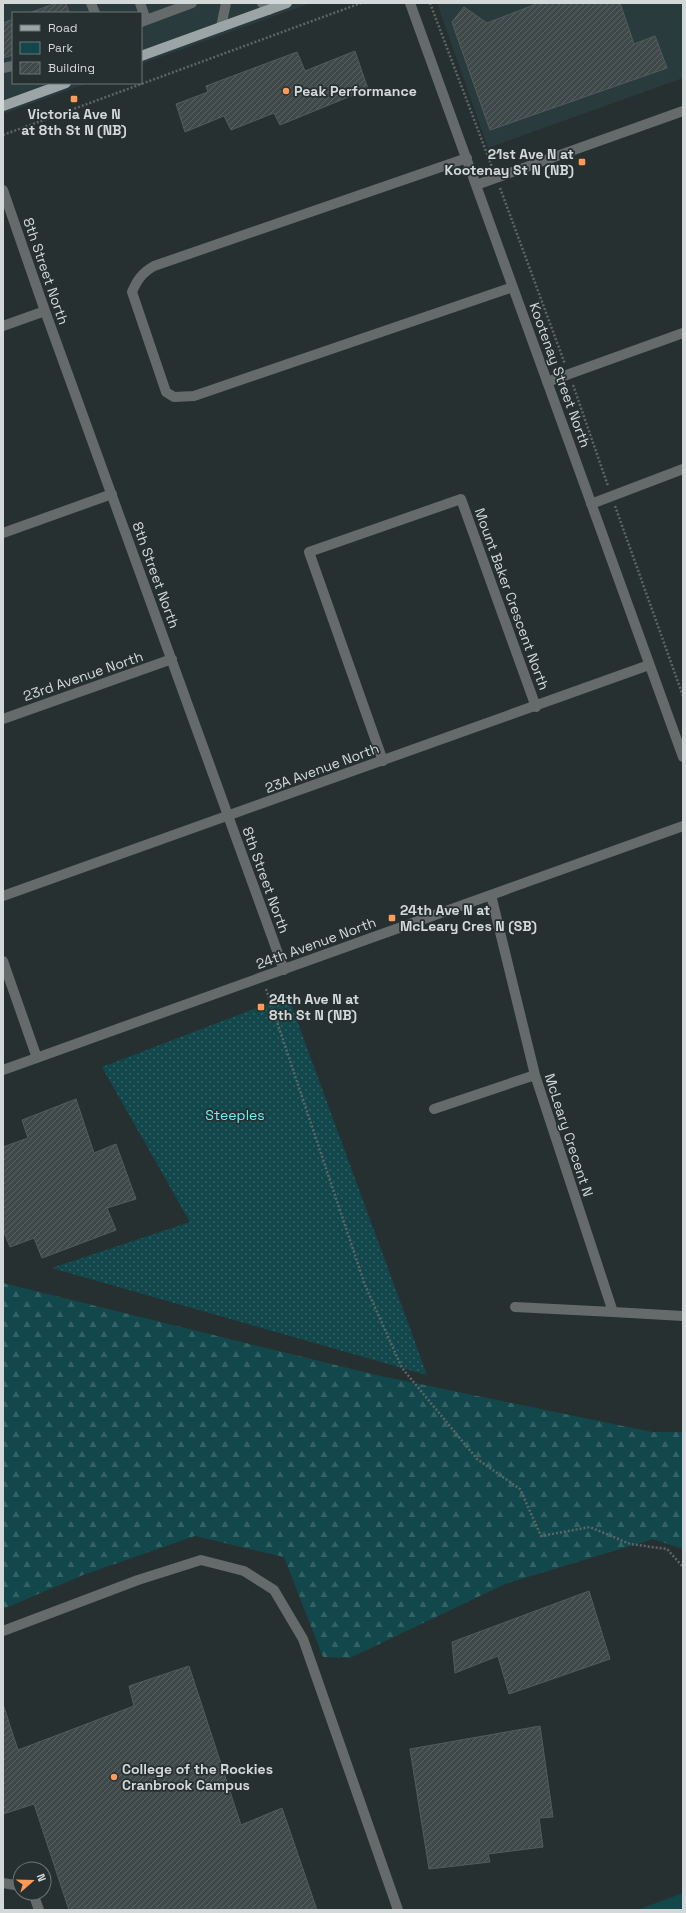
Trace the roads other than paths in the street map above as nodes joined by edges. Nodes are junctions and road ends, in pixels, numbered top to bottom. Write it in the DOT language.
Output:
graph roads {
  1 [pos="192,3"];
  2 [pos="226,3"];
  3 [pos="287,3"];
  4 [pos="410,3"];
  5 [pos="266,6"];
  6 [pos="143,21"];
  7 [pos="221,27"];
  8 [pos="142,56"];
  9 [pos="63,84"];
  10 [pos="3,106"];
  11 [pos="683,111"];
  12 [pos="466,158"];
  13 [pos="476,185"];
  14 [pos="3,190"];
  15 [pos="513,287"];
  16 [pos="45,312"];
  17 [pos="3,326"];
  18 [pos="683,333"];
  19 [pos="547,382"];
  20 [pos="683,469"];
  21 [pos="112,494"];
  22 [pos="591,504"];
  23 [pos="3,533"];
  24 [pos="172,659"];
  25 [pos="649,665"];
  26 [pos="536,707"];
  27 [pos="3,718"];
  28 [pos="683,757"];
  29 [pos="383,761"];
  30 [pos="228,817"];
  31 [pos="683,826"];
  32 [pos="491,895"];
  33 [pos="3,896"];
  34 [pos="3,961"];
  35 [pos="284,970"];
  36 [pos="37,1058"];
  37 [pos="3,1070"];
  38 [pos="535,1075"];
  39 [pos="434,1109"];
  40 [pos="515,1307"];
  41 [pos="613,1312"];
  42 [pos="683,1316"];
  43 [pos="3,1631"];
  44 [pos="398,1910"];
  1 -- 6 [label="street"];
  2 -- 7 [label="street"];
  3 -- 5 [label="main road"];
  4 -- 12 [label="street, Kootenay Street North"];
  5 -- 7 [label="main road"];
  7 -- 8 [label="main road"];
  9 -- 10 [label="main road"];
  11 -- 13 [label="street"];
  12 -- 13 [label="street, Kootenay Street North"];
  12 -- 15 [label="street"];
  13 -- 15 [label="street, Kootenay Street North"];
  14 -- 16 [label="street, 8th Street North"];
  15 -- 19 [label="street, Kootenay Street North"];
  16 -- 17 [label="street"];
  16 -- 21 [label="street, 8th Street North"];
  18 -- 19 [label="street"];
  19 -- 22 [label="street, Kootenay Street North"];
  20 -- 22 [label="street"];
  21 -- 23 [label="street"];
  21 -- 24 [label="street, 8th Street North"];
  22 -- 25 [label="street, Kootenay Street North"];
  24 -- 27 [label="street, 23rd Avenue North"];
  24 -- 30 [label="street, 8th Street North"];
  25 -- 26 [label="street, 23A Avenue North"];
  25 -- 28 [label="street, Kootenay Street North"];
  26 -- 29 [label="street, 23A Avenue North"];
  26 -- 29 [label="street, Mount Baker Crescent North"];
  29 -- 30 [label="street, 23A Avenue North"];
  30 -- 33 [label="street, 23A Avenue North"];
  30 -- 35 [label="street, 8th Street North"];
  31 -- 32 [label="street, 24th Avenue North"];
  32 -- 35 [label="street, 24th Avenue North"];
  32 -- 38 [label="street, McLeary Crecent N"];
  34 -- 36 [label="street"];
  35 -- 36 [label="street, 24th Avenue North"];
  36 -- 37 [label="street, 24th Avenue North"];
  38 -- 39 [label="street"];
  38 -- 41 [label="street, McLeary Crecent N"];
  40 -- 41 [label="street"];
  41 -- 42 [label="street"];
  43 -- 44 [label="street"];
}
